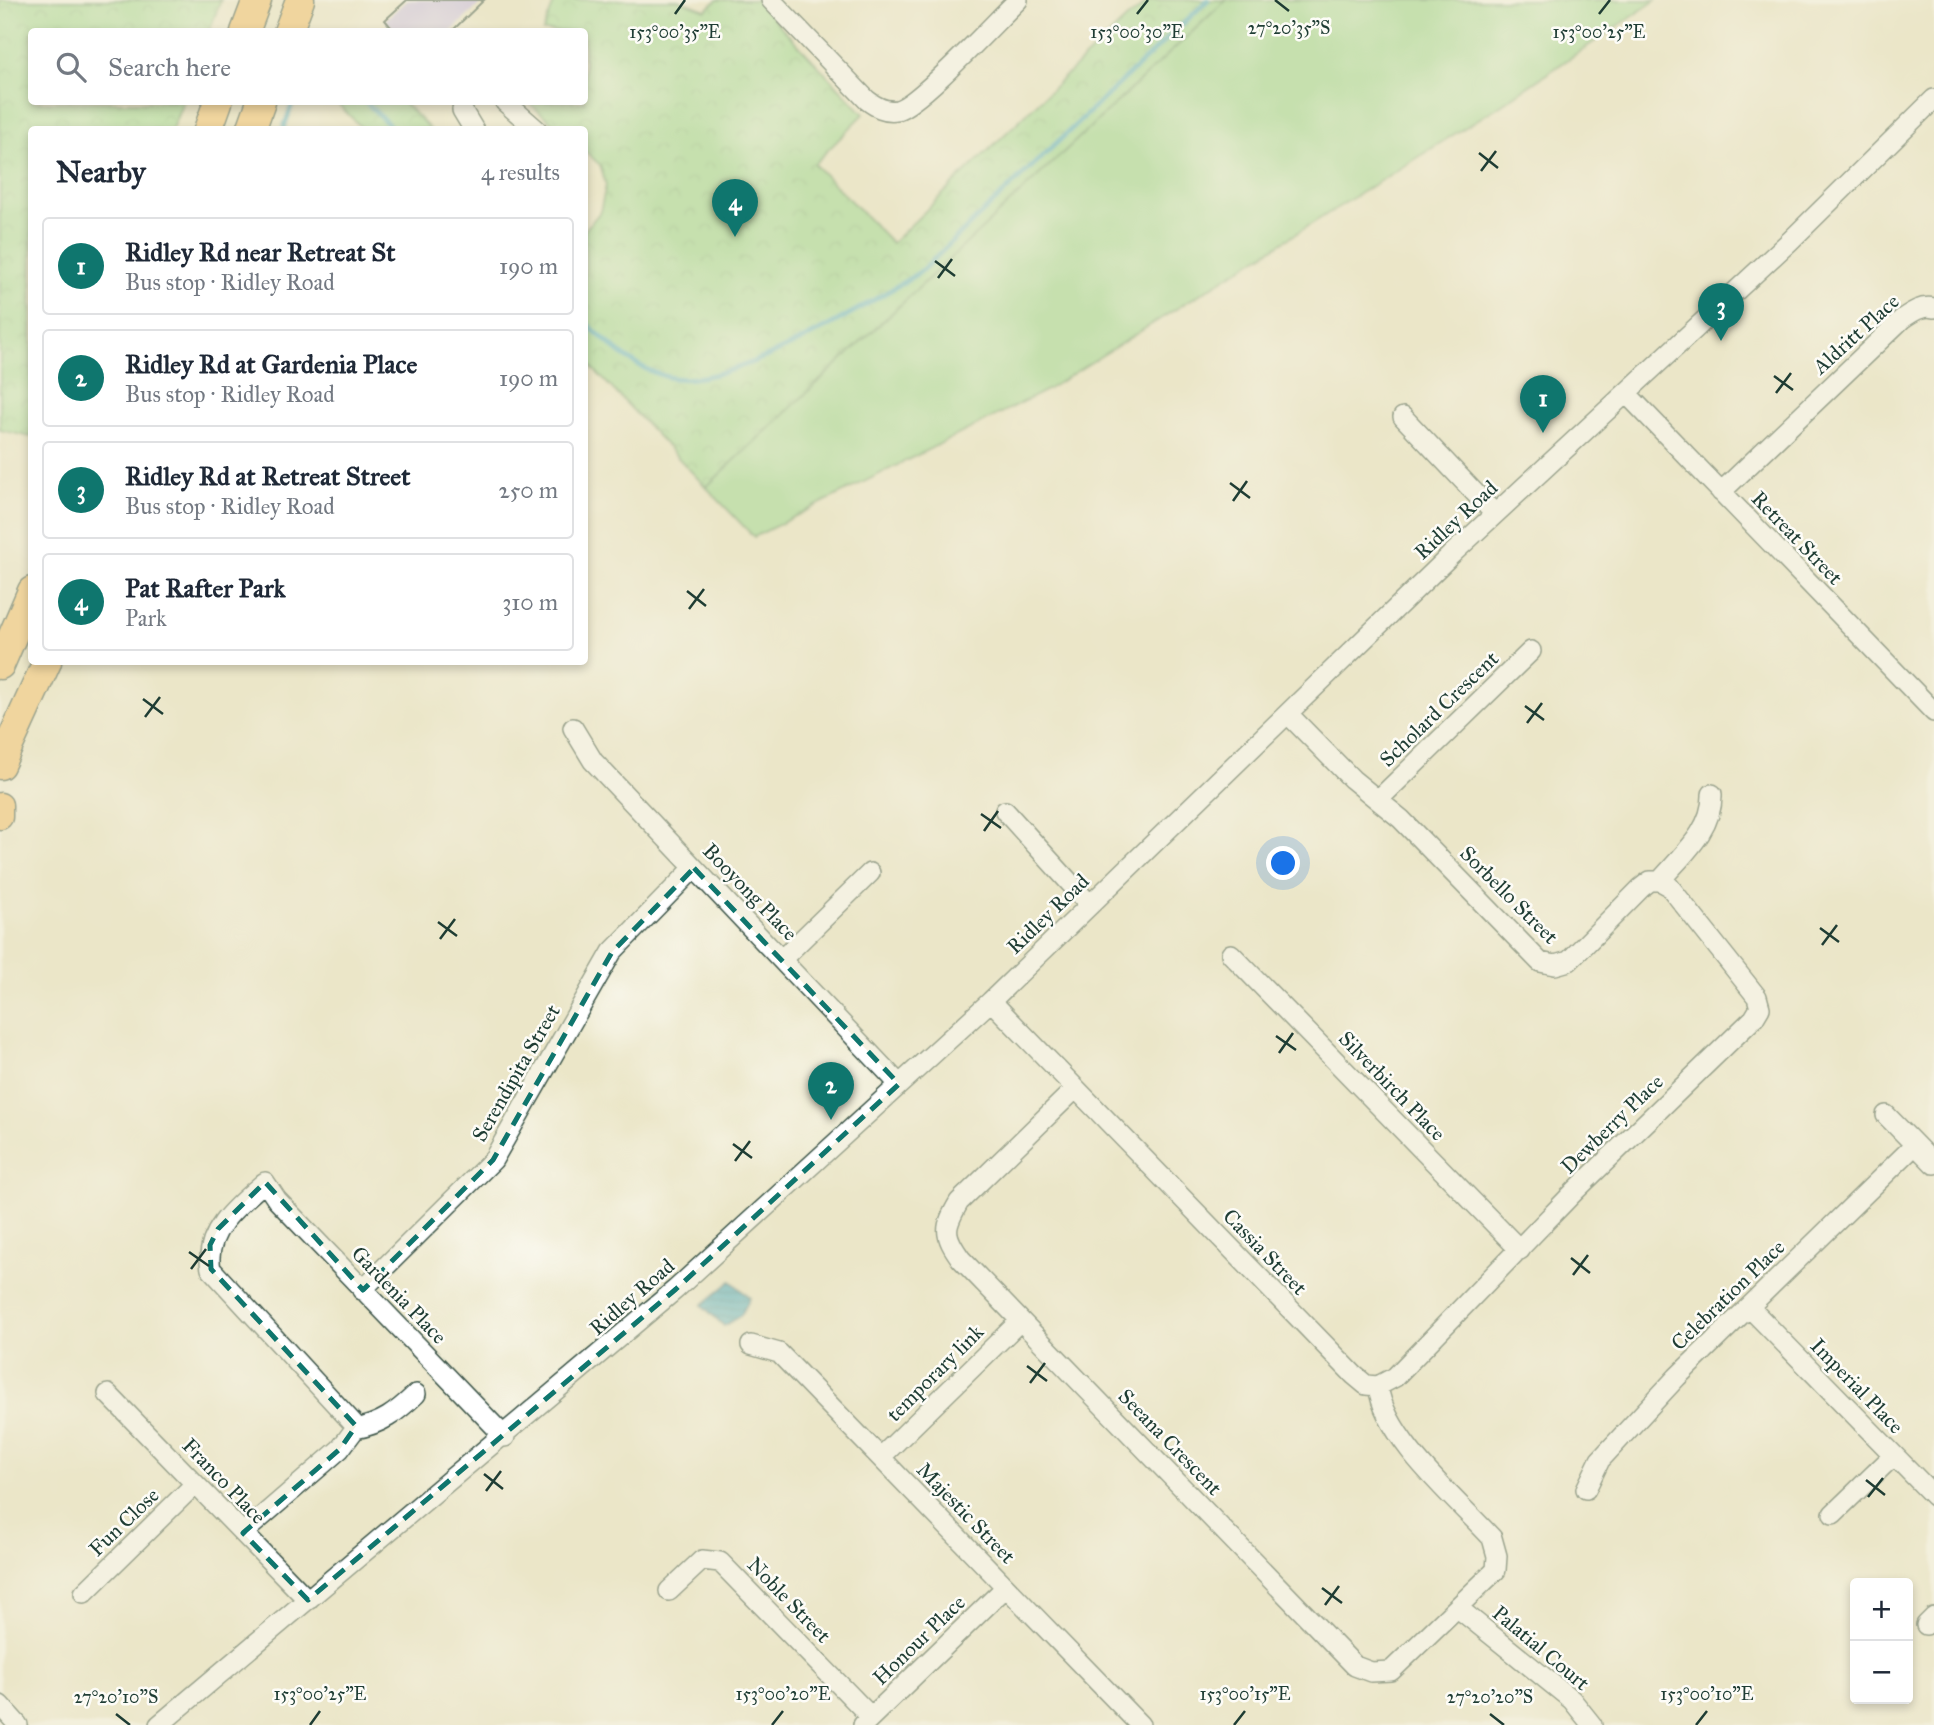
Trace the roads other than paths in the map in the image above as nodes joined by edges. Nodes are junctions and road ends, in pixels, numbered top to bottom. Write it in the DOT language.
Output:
graph roads {
  1 [pos="257,0"];
  2 [pos="300,0"];
  3 [pos="771,0"];
  4 [pos="1018,0"];
  5 [pos="246,28"];
  6 [pos="290,28"];
  7 [pos="1934,99"];
  8 [pos="217,105"];
  9 [pos="260,105"];
  10 [pos="508,105"];
  11 [pos="462,110"];
  12 [pos="209,126"];
  13 [pos="252,126"];
  14 [pos="472,126"];
  15 [pos="532,126"];
  16 [pos="1934,308"];
  17 [pos="1627,394"];
  18 [pos="1403,417"];
  19 [pos="1721,492"];
  20 [pos="1495,514"];
  21 [pos="28,599"];
  22 [pos="1531,651"];
  23 [pos="0,665"];
  24 [pos="46,665"];
  25 [pos="1934,712"];
  26 [pos="1288,714"];
  27 [pos="573,728"];
  28 [pos="0,765"];
  29 [pos="1712,794"];
  30 [pos="1379,799"];
  31 [pos="0,806"];
  32 [pos="1005,811"];
  33 [pos="0,817"];
  34 [pos="694,868"];
  35 [pos="870,873"];
  36 [pos="1660,881"];
  37 [pos="1090,905"];
  38 [pos="1231,954"];
  39 [pos="782,959"];
  40 [pos="990,1001"];
  41 [pos="899,1084"];
  42 [pos="1074,1089"];
  43 [pos="1886,1115"];
  44 [pos="1915,1145"];
  45 [pos="1934,1164"];
  46 [pos="1520,1250"];
  47 [pos="362,1290"];
  48 [pos="1749,1307"];
  49 [pos="1020,1321"];
  50 [pos="751,1345"];
  51 [pos="1378,1387"];
  52 [pos="108,1394"];
  53 [pos="416,1394"];
  54 [pos="355,1429"];
  55 [pos="505,1437"];
  56 [pos="1893,1456"];
  57 [pos="881,1457"];
  58 [pos="195,1484"];
  59 [pos="1586,1489"];
  60 [pos="1934,1496"];
  61 [pos="1833,1514"];
  62 [pos="243,1533"];
  63 [pos="1006,1587"];
  64 [pos="669,1591"];
  65 [pos="84,1593"];
  66 [pos="308,1600"];
  67 [pos="1458,1608"];
  68 [pos="0,1705"];
  69 [pos="867,1721"];
  70 [pos="18,1725"];
  71 [pos="159,1725"];
  72 [pos="1140,1725"];
  73 [pos="1592,1725"];
  1 -- 5 [label="highway"];
  2 -- 6 [label="highway"];
  3 -- 4 [label="street"];
  7 -- 17 [label="street, Ridley Road"];
  8 -- 12 [label="highway"];
  9 -- 13 [label="highway"];
  10 -- 15 [label="street"];
  11 -- 14 [label="street"];
  16 -- 19 [label="street, Aldritt Place"];
  17 -- 19 [label="street, Retreat Street"];
  17 -- 20 [label="street, Ridley Road"];
  18 -- 20 [label="street"];
  19 -- 25 [label="street, Retreat Street"];
  20 -- 26 [label="street, Ridley Road"];
  21 -- 23 [label="highway"];
  22 -- 30 [label="street, Scholard Crescent"];
  24 -- 28 [label="highway"];
  26 -- 30 [label="street, Sorbello Street"];
  26 -- 37 [label="street, Ridley Road"];
  27 -- 34 [label="street, Booyong Place"];
  29 -- 36 [label="street, Sorbello Street"];
  30 -- 36 [label="street, Sorbello Street"];
  31 -- 33 [label="main road"];
  32 -- 37 [label="street"];
  34 -- 39 [label="street, Booyong Place"];
  34 -- 47 [label="street, Serendipita Street"];
  35 -- 39 [label="street"];
  36 -- 46 [label="street, Dewberry Place"];
  37 -- 40 [label="street, Ridley Road"];
  38 -- 46 [label="street, Silverbirch Place"];
  39 -- 41 [label="street, Booyong Place"];
  40 -- 41 [label="street, Ridley Road"];
  40 -- 42 [label="street, Cassia Street"];
  41 -- 55 [label="street, Ridley Road"];
  42 -- 49 [label="street, Seeana Crescent"];
  42 -- 51 [label="street, Cassia Street"];
  43 -- 44 [label="street"];
  44 -- 45 [label="street"];
  44 -- 48 [label="street, Celebration Place"];
  46 -- 51 [label="street, Dewberry Place"];
  47 -- 54 [label="street, Gardenia Place"];
  47 -- 55 [label="street, Gardenia Place"];
  48 -- 56 [label="street, Imperial Place"];
  48 -- 59 [label="street, Celebration Place"];
  49 -- 57 [label="street, temporary link"];
  49 -- 67 [label="street, Seeana Crescent"];
  50 -- 57 [label="street, Majestic Street"];
  51 -- 67 [label="street, Seeana Crescent"];
  52 -- 58 [label="street, Franco Place"];
  53 -- 54 [label="street"];
  54 -- 62 [label="street"];
  55 -- 66 [label="street, Ridley Road"];
  56 -- 60 [label="street, Imperial Place"];
  56 -- 61 [label="street"];
  57 -- 63 [label="street, Majestic Street"];
  58 -- 62 [label="street, Franco Place"];
  58 -- 65 [label="street, Fun Close"];
  62 -- 66 [label="street, Franco Place"];
  63 -- 69 [label="street, Honour Place"];
  63 -- 72 [label="street, Majestic Street"];
  64 -- 69 [label="street, Noble Street"];
  66 -- 71 [label="street, Ridley Road"];
  67 -- 73 [label="street, Palatial Court"];
  68 -- 70 [label="street"];
}
